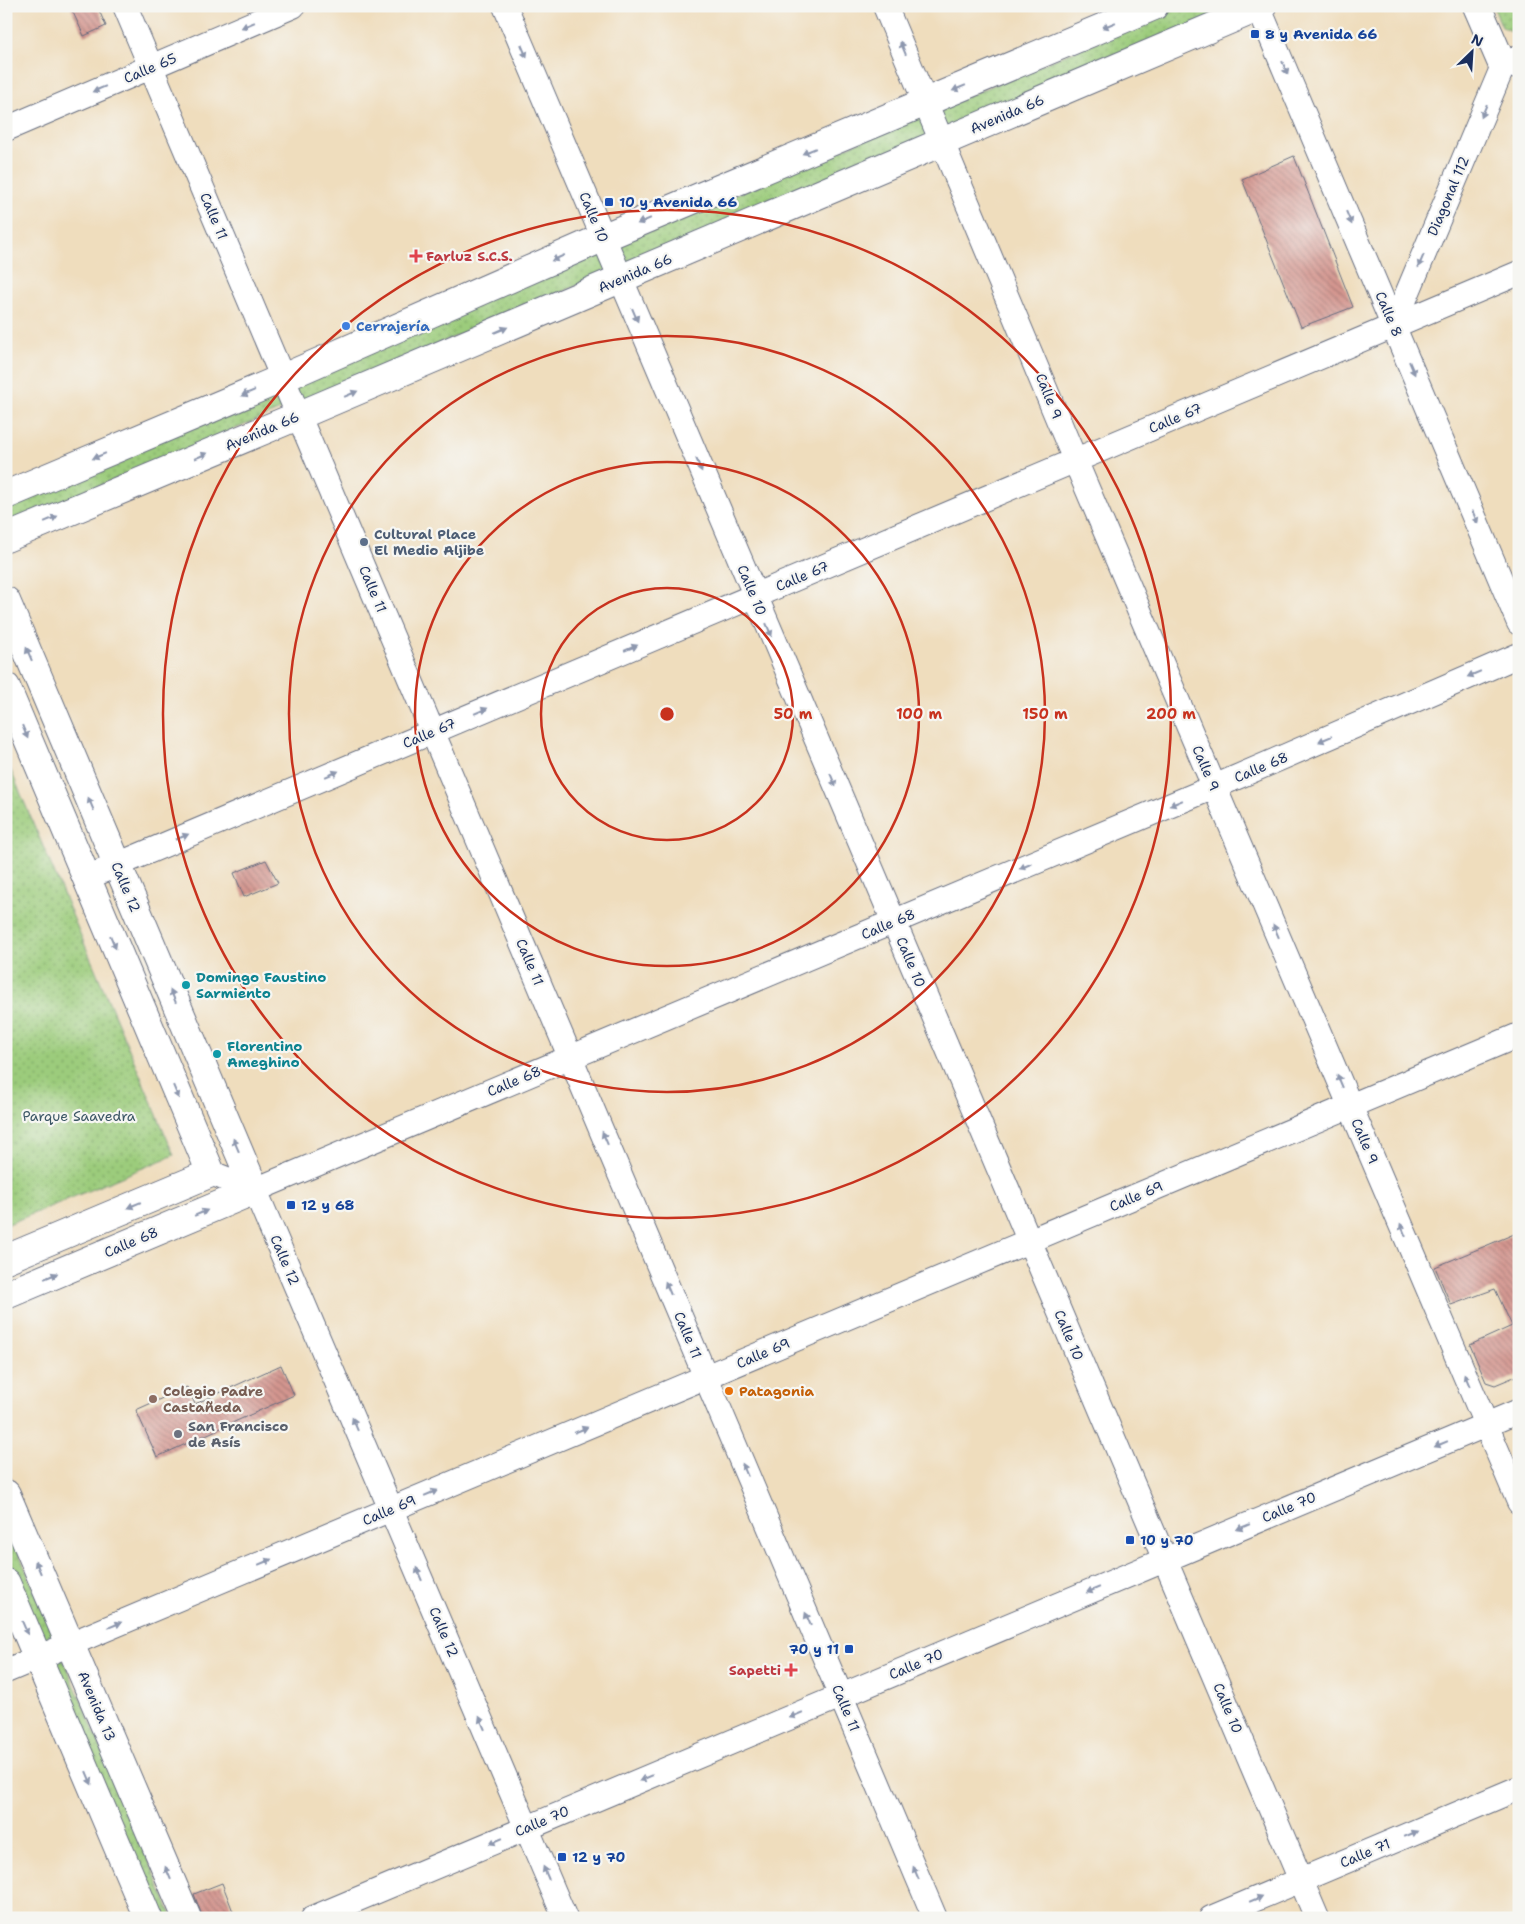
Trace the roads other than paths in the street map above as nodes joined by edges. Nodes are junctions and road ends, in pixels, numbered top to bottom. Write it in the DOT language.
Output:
graph roads {
  1 [pos="125,6"];
  2 [pos="293,6"];
  3 [pos="505,6"];
  4 [pos="885,6"];
  5 [pos="1154,6"];
  6 [pos="1478,6"];
  7 [pos="1260,7"];
  8 [pos="1511,63"];
  9 [pos="151,67"];
  10 [pos="926,102"];
  11 [pos="6,129"];
  12 [pos="943,141"];
  13 [pos="602,238"];
  14 [pos="1519,273"];
  15 [pos="620,279"];
  16 [pos="1394,325"];
  17 [pos="283,378"];
  18 [pos="300,415"];
  19 [pos="1075,460"];
  20 [pos="6,495"];
  21 [pos="6,538"];
  22 [pos="755,596"];
  23 [pos="6,601"];
  24 [pos="1519,623"];
  25 [pos="1519,655"];
  26 [pos="6,687"];
  27 [pos="433,732"];
  28 [pos="1214,787"];
  29 [pos="117,865"];
  30 [pos="86,878"];
  31 [pos="894,922"];
  32 [pos="1519,1035"];
  33 [pos="571,1058"];
  34 [pos="1350,1106"];
  35 [pos="211,1173"];
  36 [pos="256,1190"];
  37 [pos="1029,1241"];
  38 [pos="6,1259"];
  39 [pos="6,1295"];
  40 [pos="706,1377"];
  41 [pos="1519,1411"];
  42 [pos="1486,1425"];
  43 [pos="6,1494"];
  44 [pos="1519,1502"];
  45 [pos="391,1509"];
  46 [pos="1165,1560"];
  47 [pos="6,1583"];
  48 [pos="70,1644"];
  49 [pos="38,1658"];
  50 [pos="6,1671"];
  51 [pos="841,1696"];
  52 [pos="1519,1788"];
  53 [pos="527,1828"];
  54 [pos="1301,1880"];
  55 [pos="148,1918"];
  56 [pos="187,1918"];
  57 [pos="313,1918"];
  58 [pos="565,1918"];
  59 [pos="935,1918"];
  60 [pos="1211,1918"];
  61 [pos="1317,1918"];
  1 -- 9 [label="street, Calle 11"];
  2 -- 9 [label="street, Calle 65, one-way"];
  3 -- 13 [label="street, Calle 10, one-way"];
  10 -- 4 [label="street, Calle 9, one-way"];
  5 -- 10 [label="main road, one-way"];
  6 -- 8 [label="main road"];
  7 -- 12 [label="main road, Avenida 66"];
  7 -- 16 [label="street, Calle 8, one-way"];
  8 -- 16 [label="street, Diagonal 112, one-way"];
  9 -- 11 [label="street, Calle 65, one-way"];
  9 -- 17 [label="street, Calle 11"];
  10 -- 12 [label="street, Calle 9"];
  10 -- 13 [label="main road, one-way"];
  12 -- 15 [label="main road, Avenida 66"];
  12 -- 19 [label="street, Calle 9"];
  13 -- 15 [label="street, Calle 10"];
  13 -- 17 [label="main road, one-way"];
  14 -- 16 [label="street, Calle 67"];
  18 -- 15 [label="main road, Avenida 66, one-way"];
  15 -- 22 [label="street, Calle 10, one-way"];
  16 -- 19 [label="street, Calle 67"];
  16 -- 24 [label="street, Calle 8, one-way"];
  17 -- 18 [label="street, Calle 11"];
  17 -- 20 [label="main road, one-way"];
  21 -- 18 [label="main road, Avenida 66, one-way"];
  18 -- 27 [label="street, Calle 11"];
  19 -- 22 [label="street, Calle 67"];
  19 -- 28 [label="street, Calle 9"];
  27 -- 22 [label="street, Calle 67, one-way"];
  22 -- 31 [label="street, Calle 10, one-way"];
  29 -- 23 [label="main road, Calle 12, one-way"];
  25 -- 28 [label="street, Calle 68, one-way"];
  26 -- 30 [label="main road, one-way"];
  29 -- 27 [label="street, Calle 67, one-way"];
  27 -- 33 [label="street, Calle 11"];
  28 -- 31 [label="street, Calle 68, one-way"];
  34 -- 28 [label="street, Calle 9, one-way"];
  29 -- 30 [label="street, Calle 67"];
  36 -- 29 [label="main road, Calle 12, one-way"];
  30 -- 35 [label="main road, one-way"];
  31 -- 33 [label="street, Calle 68"];
  31 -- 37 [label="street, Calle 10"];
  32 -- 34 [label="street, Calle 69"];
  33 -- 36 [label="street, Calle 68"];
  40 -- 33 [label="street, Calle 11, one-way"];
  34 -- 37 [label="street, Calle 69"];
  42 -- 34 [label="street, Calle 9, one-way"];
  35 -- 36 [label="street"];
  35 -- 38 [label="main road, one-way"];
  39 -- 36 [label="main road, Calle 68, one-way"];
  45 -- 36 [label="street, Calle 12, one-way"];
  37 -- 40 [label="street, Calle 69"];
  37 -- 46 [label="street, Calle 10"];
  45 -- 40 [label="street, Calle 69, one-way"];
  51 -- 40 [label="street, Calle 11, one-way"];
  41 -- 42 [label="street, Calle 70"];
  42 -- 44 [label="street, Calle 9"];
  42 -- 46 [label="street, Calle 70, one-way"];
  48 -- 43 [label="main road, Avenida 13, one-way"];
  48 -- 45 [label="street, Calle 69, one-way"];
  53 -- 45 [label="street, Calle 12, one-way"];
  46 -- 51 [label="street, Calle 70, one-way"];
  46 -- 54 [label="street, Calle 10"];
  47 -- 49 [label="main road, one-way"];
  48 -- 49 [label="street, Calle 69"];
  56 -- 48 [label="main road, Avenida 13, one-way"];
  49 -- 50 [label="street, Calle 69"];
  49 -- 55 [label="main road, one-way"];
  51 -- 53 [label="street, Calle 70, one-way"];
  59 -- 51 [label="street, Calle 11, one-way"];
  54 -- 52 [label="street, Calle 71, one-way"];
  53 -- 57 [label="street, Calle 70, one-way"];
  58 -- 53 [label="street, Calle 12, one-way"];
  60 -- 54 [label="street, Calle 71, one-way"];
  54 -- 61 [label="street, Calle 10"];
}
